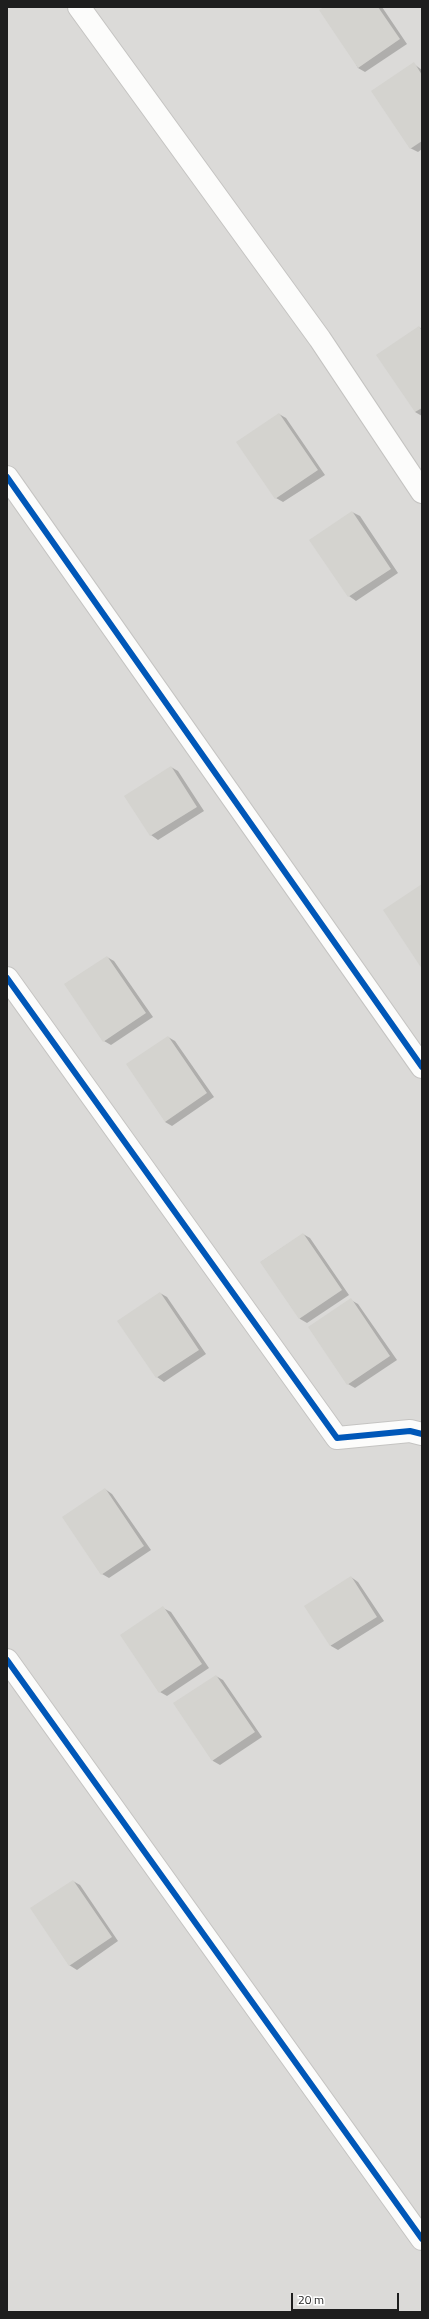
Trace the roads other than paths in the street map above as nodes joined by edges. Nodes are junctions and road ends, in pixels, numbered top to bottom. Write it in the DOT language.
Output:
graph roads {
  1 [pos="79,7"];
  2 [pos="7,477"];
  3 [pos="422,492"];
  4 [pos="7,978"];
  5 [pos="422,1067"];
  6 [pos="422,1434"];
  7 [pos="7,1660"];
  8 [pos="422,2238"];
  1 -- 3 [label="street"];
  2 -- 5 [label="street"];
  4 -- 6 [label="street"];
  7 -- 8 [label="street"];
}
